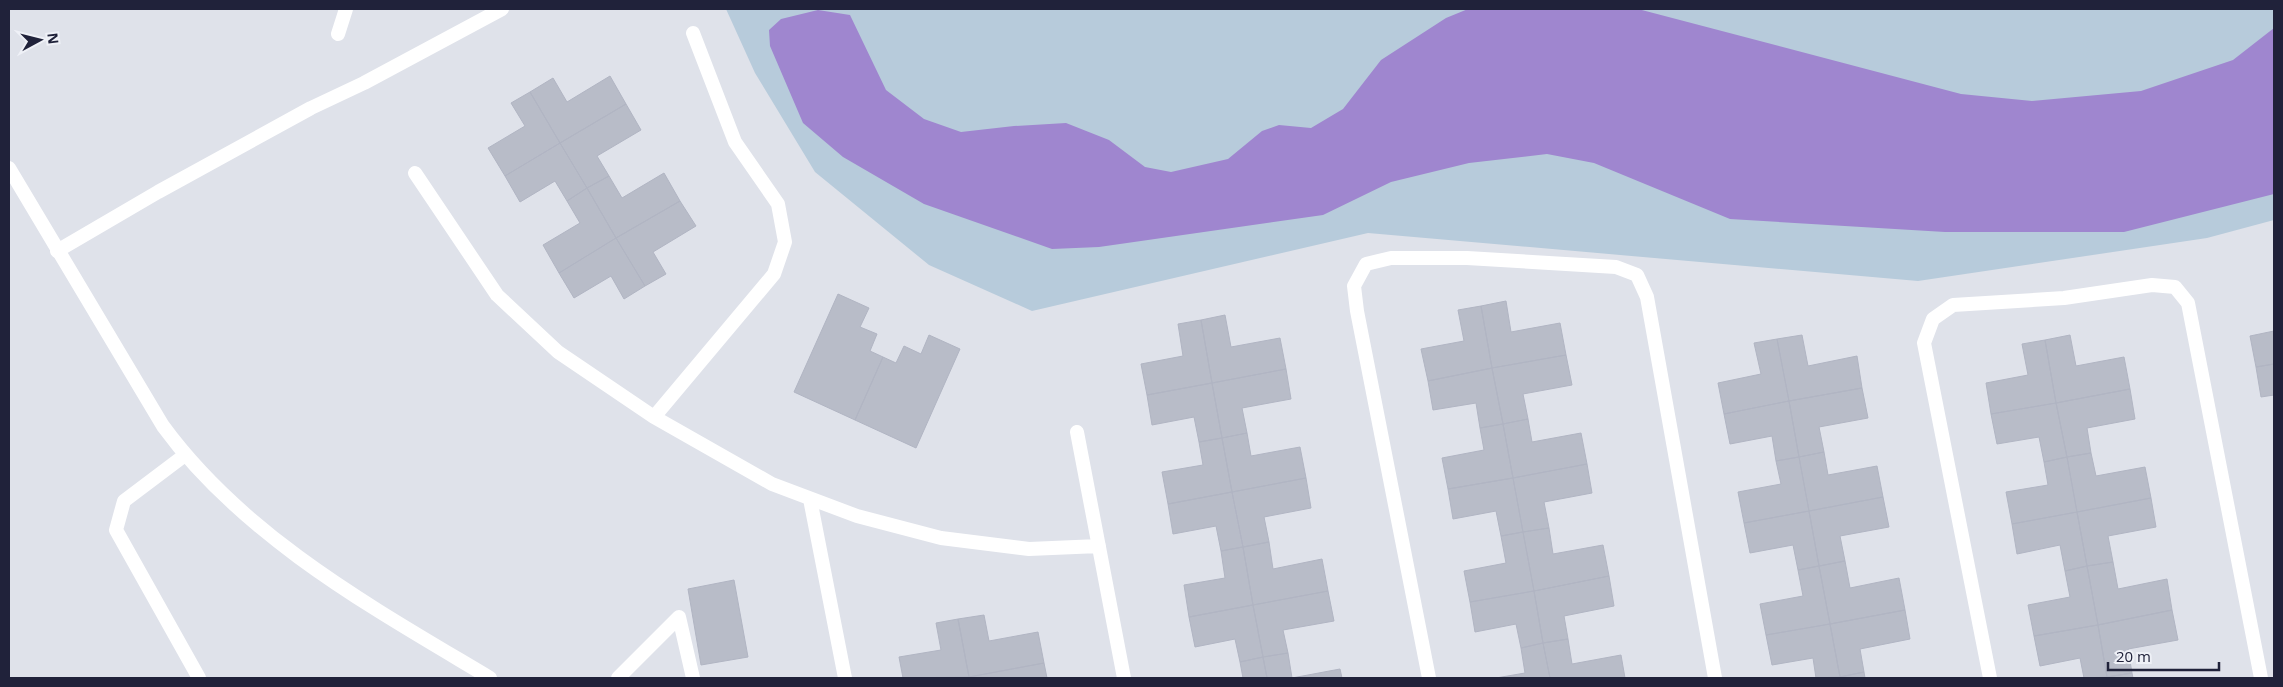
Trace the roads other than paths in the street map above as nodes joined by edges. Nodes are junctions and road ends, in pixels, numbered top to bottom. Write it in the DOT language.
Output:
graph roads {
  1 [pos="346,9"];
  2 [pos="502,9"];
  3 [pos="694,33"];
  4 [pos="338,34"];
  5 [pos="9,168"];
  6 [pos="415,173"];
  7 [pos="57,250"];
  8 [pos="654,417"];
  9 [pos="1077,432"];
  10 [pos="185,456"];
  11 [pos="810,499"];
  12 [pos="1099,546"];
  13 [pos="199,678"];
  14 [pos="490,678"];
  15 [pos="618,678"];
  16 [pos="693,678"];
  17 [pos="845,678"];
  18 [pos="1124,678"];
  19 [pos="1429,678"];
  20 [pos="1715,678"];
  21 [pos="1990,678"];
  22 [pos="2261,678"];
  1 -- 4 [label="street"];
  2 -- 7 [label="street"];
  3 -- 8 [label="street"];
  5 -- 7 [label="street"];
  6 -- 8 [label="street"];
  7 -- 10 [label="street"];
  8 -- 11 [label="street"];
  9 -- 12 [label="street"];
  10 -- 13 [label="street"];
  10 -- 14 [label="street"];
  11 -- 12 [label="street"];
  11 -- 17 [label="street"];
  12 -- 18 [label="street"];
  15 -- 16 [label="street"];
  19 -- 20 [label="street"];
  21 -- 22 [label="street"];
}
